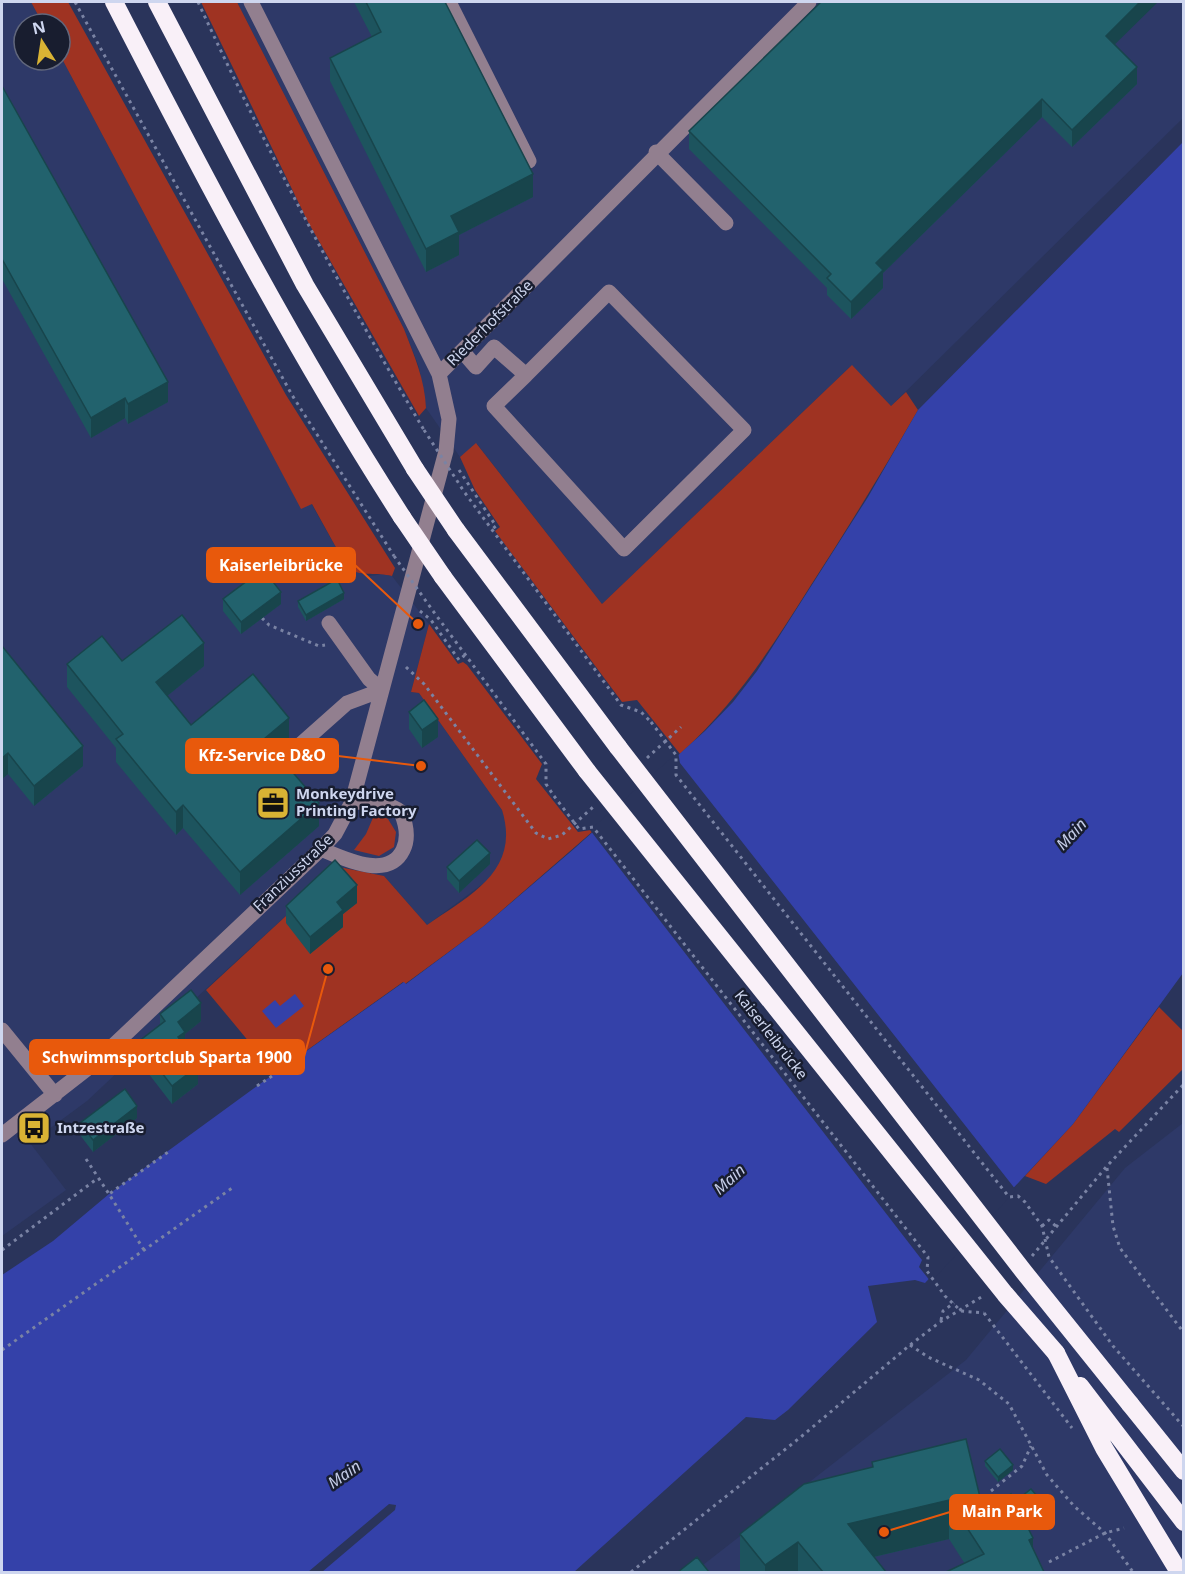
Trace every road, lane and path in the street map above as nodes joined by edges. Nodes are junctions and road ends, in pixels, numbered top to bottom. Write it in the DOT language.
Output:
graph roads {
  1 [pos="75,2"];
  2 [pos="114,2"];
  3 [pos="157,2"];
  4 [pos="168,2"];
  5 [pos="198,2"];
  6 [pos="251,2"];
  7 [pos="449,2"];
  8 [pos="809,2"];
  9 [pos="202,88"];
  10 [pos="656,153"];
  11 [pos="529,161"];
  12 [pos="726,223"];
  13 [pos="462,352"];
  14 [pos="439,374"];
  15 [pos="526,375"];
  16 [pos="472,492"];
  17 [pos="491,530"];
  18 [pos="262,618"];
  19 [pos="431,620"];
  20 [pos="329,623"];
  21 [pos="340,641"];
  22 [pos="392,654"];
  23 [pos="465,655"];
  24 [pos="382,690"];
  25 [pos="681,727"];
  26 [pos="639,766"];
  27 [pos="275,767"];
  28 [pos="352,802"];
  29 [pos="596,804"];
  30 [pos="321,849"];
  31 [pos="2,1030"];
  32 [pos="272,1076"];
  33 [pos="1184,1084"];
  34 [pos="257,1086"];
  35 [pos="55,1095"];
  36 [pos="2,1135"];
  37 [pos="171,1150"];
  38 [pos="86,1159"];
  39 [pos="1107,1166"];
  40 [pos="98,1178"];
  41 [pos="235,1186"];
  42 [pos="109,1194"];
  43 [pos="1042,1226"];
  44 [pos="1058,1228"];
  45 [pos="2,1250"];
  46 [pos="144,1250"];
  47 [pos="1031,1257"];
  48 [pos="986,1293"];
  49 [pos="954,1303"];
  50 [pos="984,1313"];
  51 [pos="940,1322"];
  52 [pos="1184,1334"];
  53 [pos="910,1345"];
  54 [pos="2,1350"];
  55 [pos="1056,1353"];
  56 [pos="1130,1404"];
  57 [pos="1184,1427"];
  58 [pos="1031,1446"];
  59 [pos="1184,1456"];
  60 [pos="1184,1471"];
  61 [pos="991,1491"];
  62 [pos="1184,1522"];
  63 [pos="1124,1528"];
  64 [pos="1105,1533"];
  65 [pos="1049,1563"];
  66 [pos="631,1572"];
  67 [pos="1133,1572"];
  68 [pos="1179,1572"];
  1 -- 23 [label="path, bridge"];
  2 -- 55 [label="highway, bridge"];
  3 -- 9 [label="highway"];
  4 -- 9 [label="highway"];
  5 -- 17 [label="path, bridge"];
  6 -- 14 [label="street, Riederhofstraße"];
  7 -- 11 [label="street"];
  8 -- 10 [label="street, Riederhofstraße"];
  9 -- 56 [label="highway, bridge"];
  10 -- 12 [label="street"];
  10 -- 13 [label="street, Riederhofstraße"];
  13 -- 14 [label="street, Riederhofstraße"];
  13 -- 15 [label="street"];
  14 -- 22 [label="street, Franziusstraße"];
  15 -- 15 [label="street"];
  16 -- 17 [label="path"];
  17 -- 43 [label="path, bridge"];
  18 -- 21 [label="path"];
  19 -- 23 [label="path"];
  20 -- 21 [label="street"];
  21 -- 24 [label="street"];
  22 -- 24 [label="street, Franziusstraße"];
  22 -- 29 [label="path"];
  23 -- 49 [label="path, Kaiserleibrücke, bridge"];
  24 -- 27 [label="street"];
  24 -- 28 [label="street, Franziusstraße"];
  25 -- 26 [label="path"];
  28 -- 30 [label="street, Franziusstraße"];
  28 -- 30 [label="street"];
  30 -- 35 [label="street, Franziusstraße"];
  31 -- 35 [label="street"];
  32 -- 34 [label="path"];
  33 -- 39 [label="path"];
  35 -- 36 [label="street, Franziusstraße"];
  37 -- 42 [label="path"];
  38 -- 40 [label="path"];
  39 -- 44 [label="path"];
  39 -- 52 [label="path"];
  40 -- 42 [label="path"];
  40 -- 45 [label="path"];
  41 -- 46 [label="path"];
  42 -- 46 [label="path"];
  43 -- 44 [label="path"];
  43 -- 57 [label="path, bridge"];
  44 -- 47 [label="path"];
  46 -- 54 [label="path"];
  48 -- 51 [label="path"];
  49 -- 50 [label="path, bridge"];
  49 -- 51 [label="path"];
  51 -- 53 [label="path"];
  53 -- 58 [label="path"];
  53 -- 66 [label="path"];
  55 -- 62 [label="highway"];
  55 -- 68 [label="highway"];
  56 -- 59 [label="highway"];
  56 -- 60 [label="highway"];
  58 -- 61 [label="path"];
  58 -- 64 [label="path"];
  63 -- 64 [label="path"];
  64 -- 65 [label="path"];
  64 -- 67 [label="path"];
}
